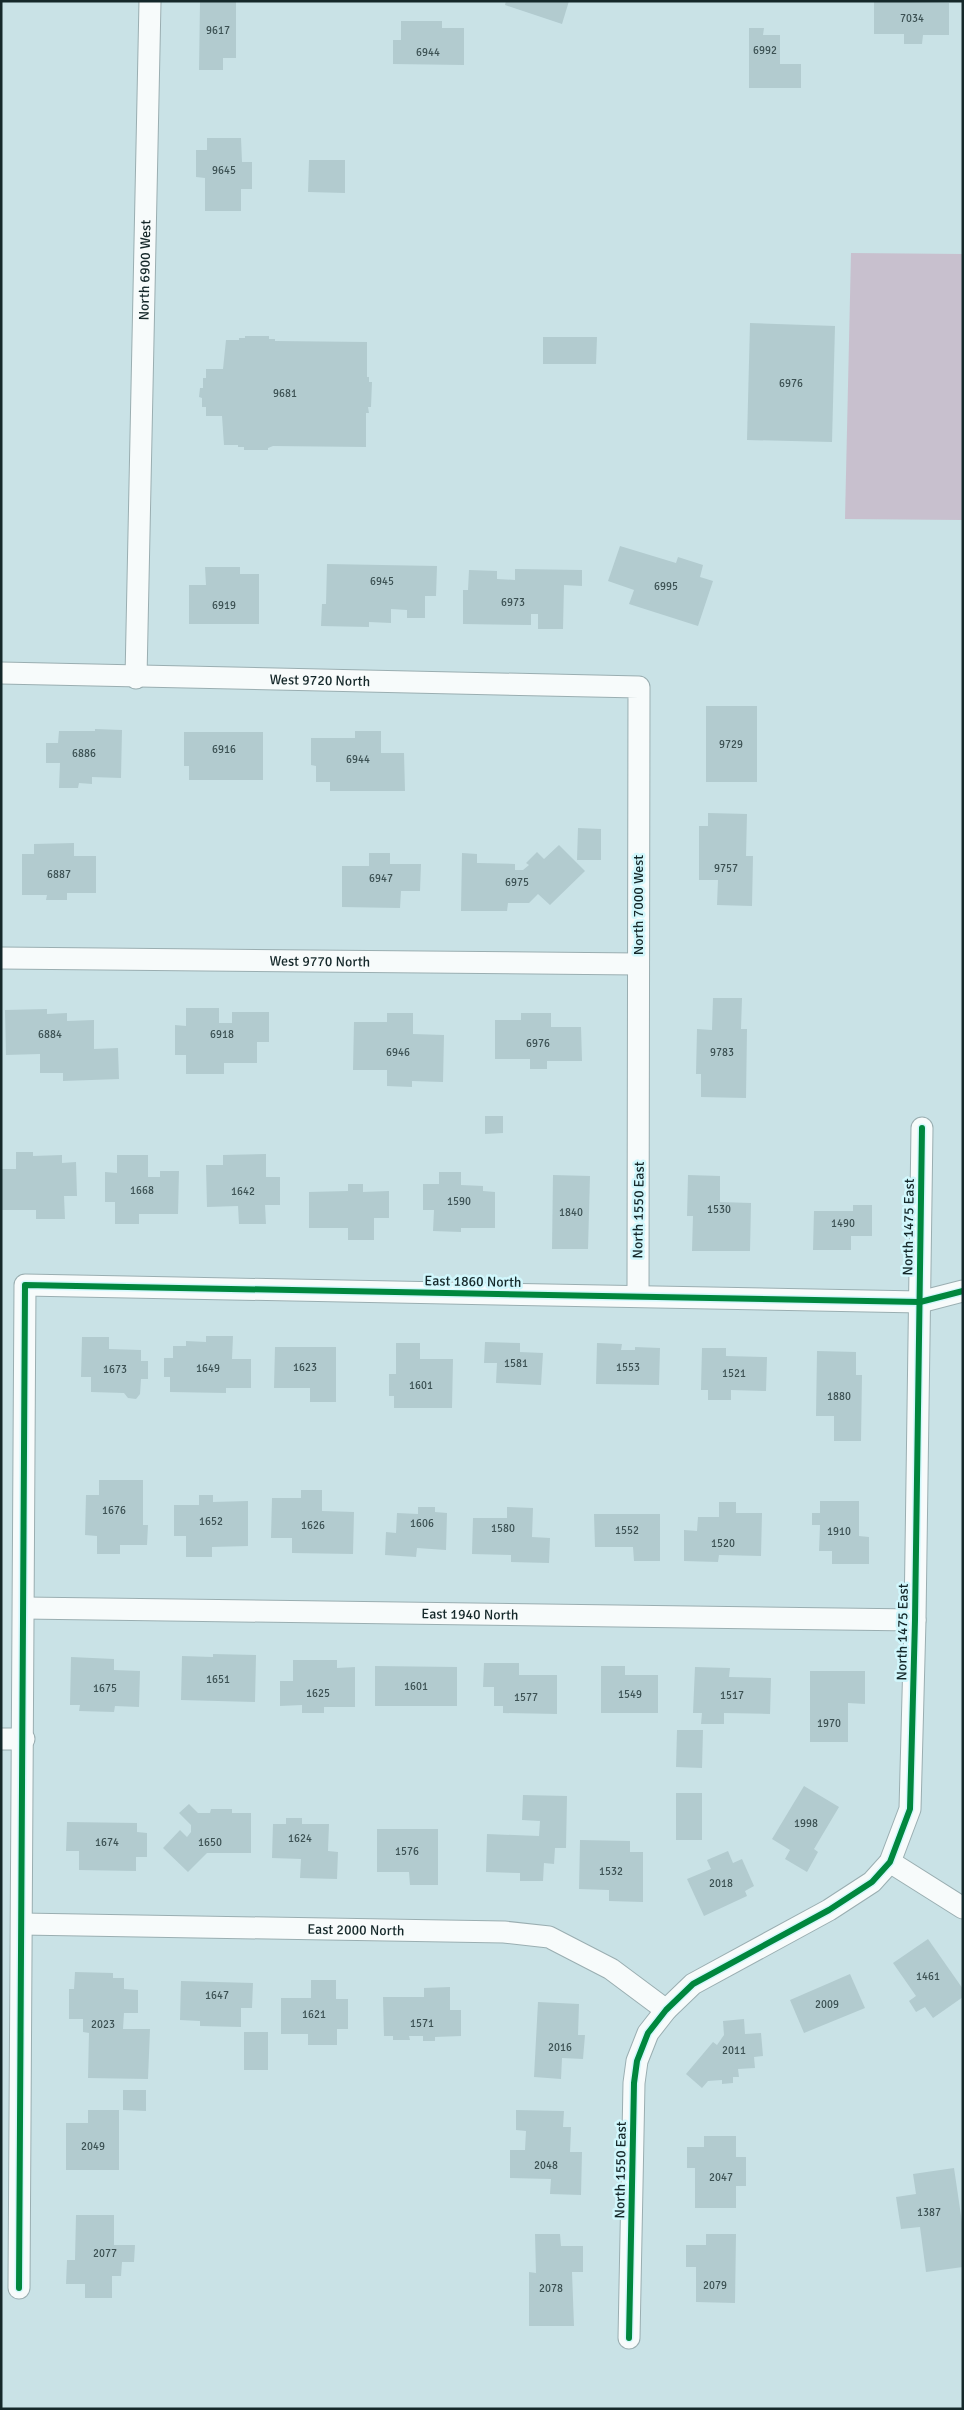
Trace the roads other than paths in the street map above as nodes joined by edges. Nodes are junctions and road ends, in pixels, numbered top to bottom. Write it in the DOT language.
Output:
graph roads {
  1 [pos="150,1"];
  2 [pos="1,673"];
  3 [pos="136,678"];
  4 [pos="639,686"];
  5 [pos="1,958"];
  6 [pos="638,964"];
  7 [pos="639,1123"];
  8 [pos="922,1128"];
  9 [pos="963,1291"];
  10 [pos="638,1296"];
  11 [pos="920,1302"];
  12 [pos="24,1608"];
  13 [pos="916,1620"];
  14 [pos="24,1739"];
  15 [pos="1,1740"];
  16 [pos="890,1862"];
  17 [pos="963,1908"];
  18 [pos="22,1924"];
  19 [pos="666,2010"];
  20 [pos="19,2288"];
  21 [pos="629,2338"];
  1 -- 3 [label="street, North 6900 West"];
  2 -- 3 [label="street, West 9720 North"];
  3 -- 4 [label="street, West 9720 North"];
  4 -- 6 [label="street, North 7000 West"];
  5 -- 6 [label="street, West 9770 North"];
  6 -- 7 [label="street, North 7000 West"];
  7 -- 10 [label="street, North 1550 East"];
  8 -- 11 [label="street, North 1475 East"];
  9 -- 11 [label="street, East 1860 North"];
  10 -- 11 [label="street, East 1860 North"];
  10 -- 12 [label="street, East 1860 North"];
  11 -- 13 [label="street, North 1475 East"];
  12 -- 13 [label="street, East 1940 North"];
  12 -- 14 [label="street"];
  13 -- 16 [label="street, North 1475 East"];
  14 -- 15 [label="street"];
  14 -- 18 [label="street"];
  16 -- 17 [label="street"];
  16 -- 19 [label="street, North 1475 East"];
  18 -- 19 [label="street, East 2000 North"];
  18 -- 20 [label="street"];
  19 -- 21 [label="street, North 1550 East"];
}
